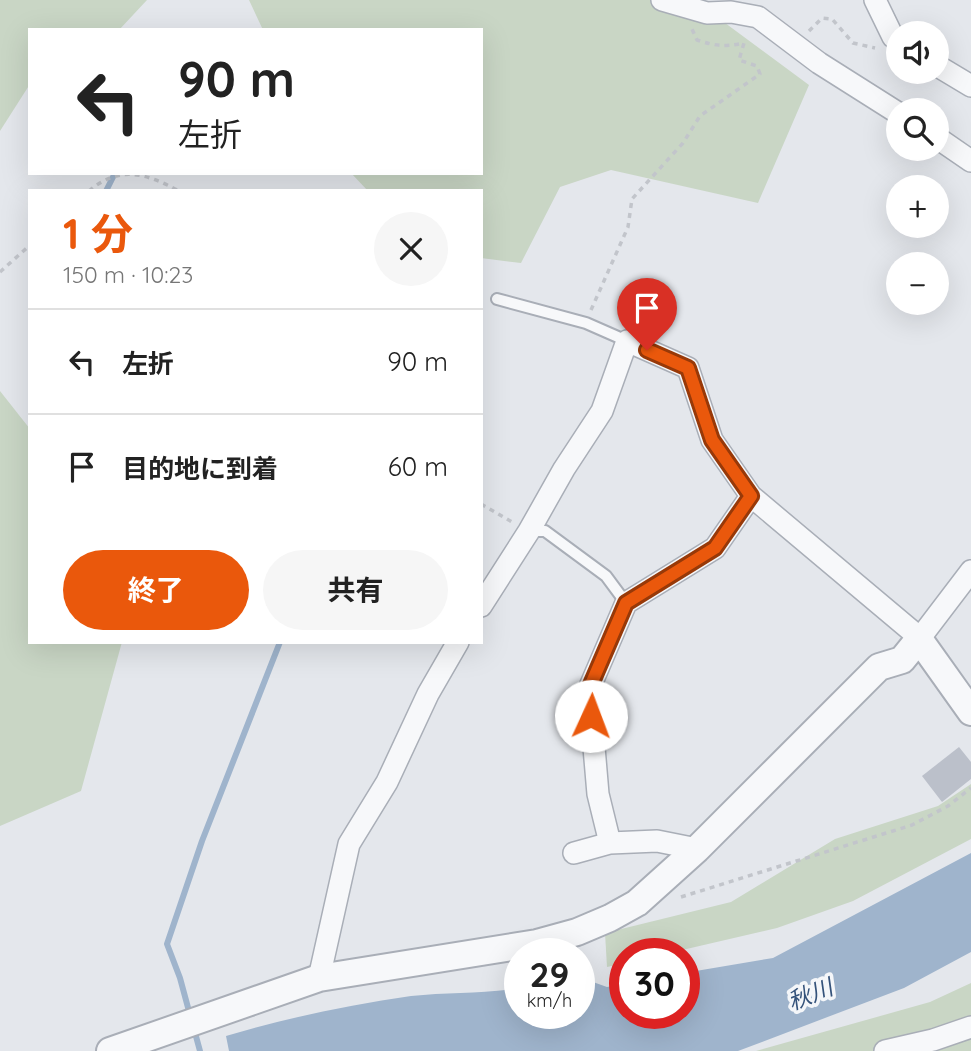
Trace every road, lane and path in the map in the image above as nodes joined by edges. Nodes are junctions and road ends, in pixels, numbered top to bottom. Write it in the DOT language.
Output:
graph roads {
  1 [pos="662,0"];
  2 [pos="880,2"];
  3 [pos="707,13"];
  4 [pos="888,21"];
  5 [pos="795,44"];
  6 [pos="886,46"];
  7 [pos="949,73"];
  8 [pos="971,86"];
  9 [pos="886,106"];
  10 [pos="949,145"];
  11 [pos="971,161"];
  12 [pos="114,175"];
  13 [pos="138,175"];
  14 [pos="91,189"];
  15 [pos="176,189"];
  16 [pos="28,247"];
  17 [pos="0,272"];
  18 [pos="497,299"];
  19 [pos="586,323"];
  20 [pos="627,341"];
  21 [pos="751,496"];
  22 [pos="483,505"];
  23 [pos="529,531"];
  24 [pos="971,571"];
  25 [pos="483,603"];
  26 [pos="626,603"];
  27 [pos="457,644"];
  28 [pos="971,712"];
  29 [pos="971,788"];
  30 [pos="610,844"];
  31 [pos="697,849"];
  32 [pos="574,853"];
  33 [pos="637,903"];
  34 [pos="319,978"];
  35 [pos="971,1027"];
  36 [pos="110,1051"];
  37 [pos="885,1051"];
  1 -- 3 [label="street"];
  2 -- 4 [label="street"];
  3 -- 5 [label="street"];
  3 -- 19 [label="path"];
  5 -- 6 [label="path"];
  5 -- 9 [label="street"];
  7 -- 8 [label="street"];
  10 -- 11 [label="street"];
  12 -- 14 [label="path"];
  13 -- 15 [label="path"];
  16 -- 17 [label="path"];
  18 -- 19 [label="lane"];
  19 -- 20 [label="lane"];
  20 -- 21 [label="street"];
  20 -- 23 [label="street"];
  21 -- 24 [label="street"];
  21 -- 26 [label="street"];
  22 -- 23 [label="path"];
  23 -- 25 [label="street"];
  23 -- 26 [label="lane"];
  26 -- 30 [label="street"];
  27 -- 34 [label="street"];
  28 -- 31 [label="street"];
  29 -- 33 [label="path"];
  30 -- 31 [label="street"];
  30 -- 32 [label="street"];
  31 -- 33 [label="street"];
  33 -- 34 [label="street"];
  34 -- 36 [label="street"];
  35 -- 37 [label="street"];
}
